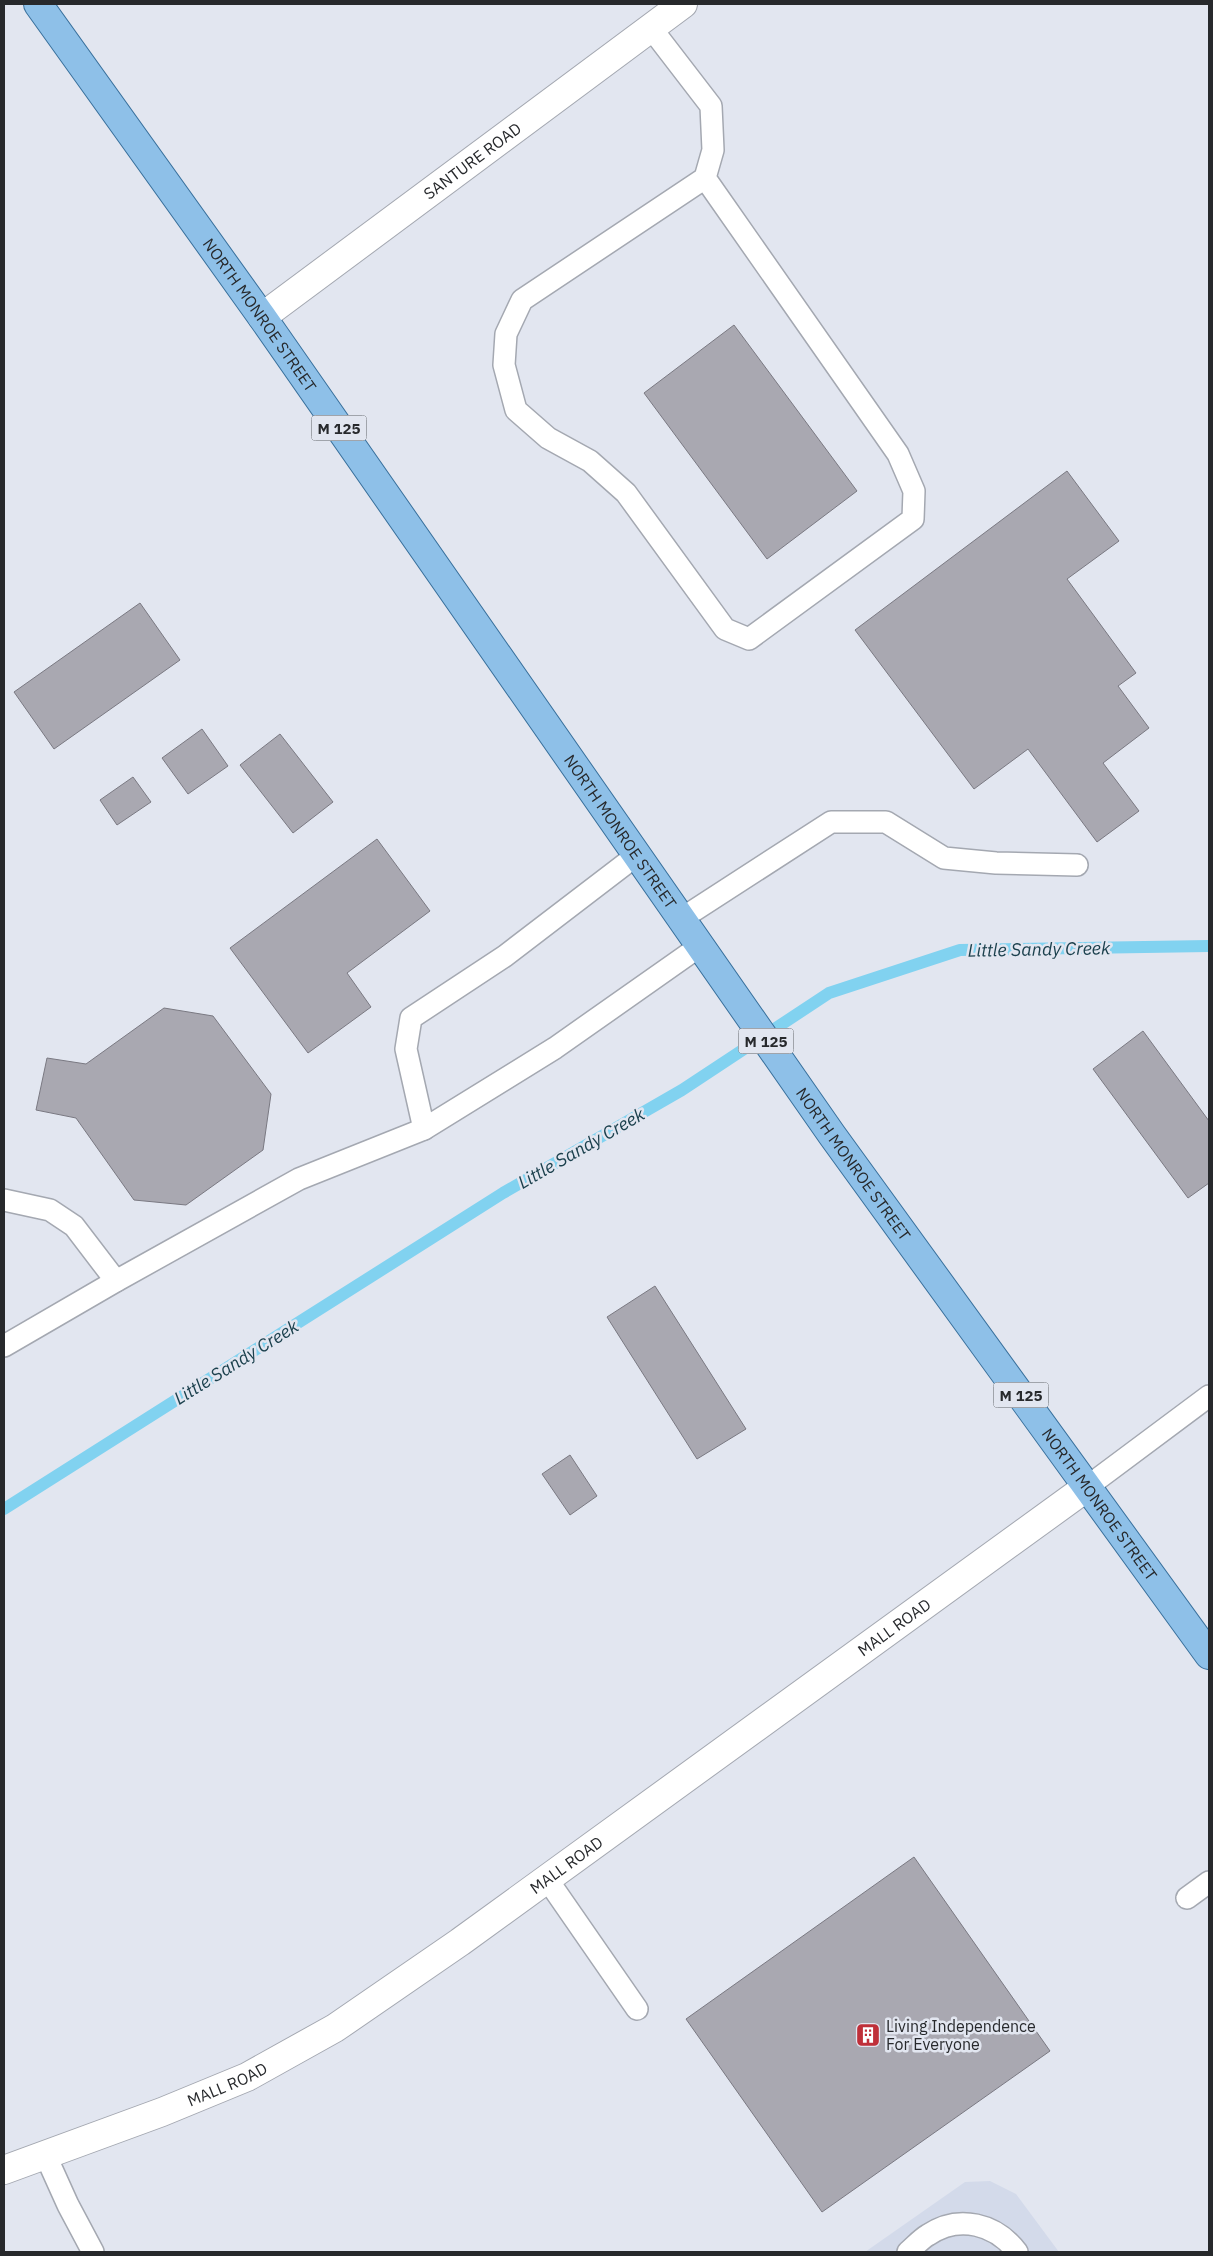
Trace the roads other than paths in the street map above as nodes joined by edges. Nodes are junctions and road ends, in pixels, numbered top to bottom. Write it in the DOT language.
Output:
graph roads {
  1 [pos="38,4"];
  2 [pos="683,4"];
  3 [pos="651,28"];
  4 [pos="706,178"];
  5 [pos="262,318"];
  6 [pos="637,855"];
  7 [pos="1077,865"];
  8 [pos="681,919"];
  9 [pos="700,946"];
  10 [pos="424,1128"];
  11 [pos="4,1200"];
  12 [pos="116,1281"];
  13 [pos="4,1346"];
  14 [pos="1209,1396"];
  15 [pos="1087,1487"];
  16 [pos="1209,1656"];
  17 [pos="547,1879"];
  18 [pos="1209,1882"];
  19 [pos="1188,1898"];
  20 [pos="637,2009"];
  21 [pos="45,2154"];
  22 [pos="4,2170"];
  23 [pos="93,2252"];
  24 [pos="908,2252"];
  25 [pos="1016,2252"];
  1 -- 5 [label="main road, NORTH MONROE STREET / M 125"];
  2 -- 3 [label="street, SANTURE ROAD"];
  3 -- 4 [label="lane"];
  3 -- 5 [label="street, SANTURE ROAD"];
  4 -- 4 [label="lane"];
  5 -- 6 [label="main road, NORTH MONROE STREET / M 125"];
  6 -- 8 [label="main road, NORTH MONROE STREET / M 125"];
  6 -- 10 [label="lane"];
  7 -- 8 [label="lane"];
  8 -- 9 [label="main road, NORTH MONROE STREET / M 125"];
  9 -- 10 [label="lane"];
  9 -- 15 [label="main road, NORTH MONROE STREET / M 125"];
  10 -- 12 [label="lane"];
  11 -- 12 [label="lane"];
  12 -- 13 [label="lane"];
  14 -- 15 [label="lane"];
  15 -- 16 [label="main road, NORTH MONROE STREET / M 125"];
  15 -- 17 [label="street, MALL ROAD"];
  17 -- 20 [label="lane"];
  17 -- 21 [label="street, MALL ROAD"];
  18 -- 19 [label="lane"];
  21 -- 22 [label="street, MALL ROAD"];
  21 -- 23 [label="lane"];
  24 -- 25 [label="lane"];
}
